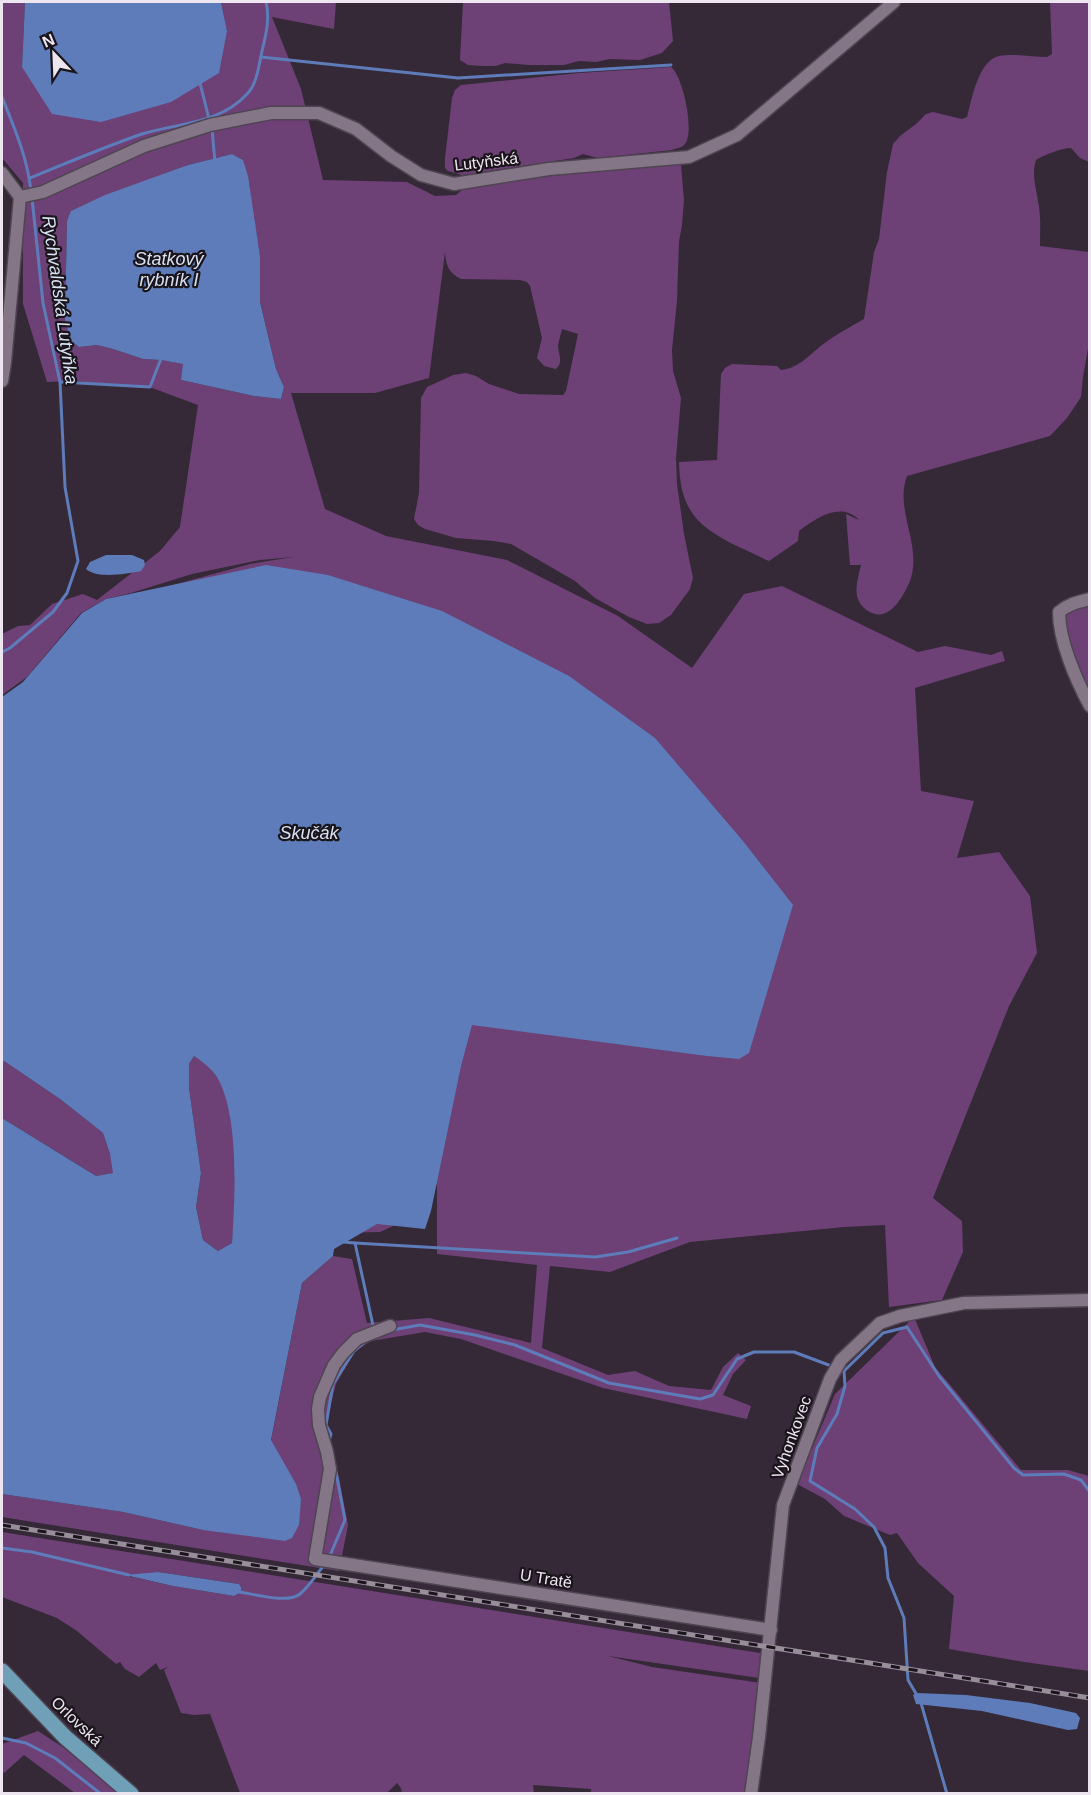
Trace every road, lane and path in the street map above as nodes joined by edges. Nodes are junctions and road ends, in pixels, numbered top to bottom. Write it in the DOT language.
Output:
graph roads {
  1 [pos="894,2"];
  2 [pos="2,173"];
  3 [pos="20,197"];
  4 [pos="2,381"];
  5 [pos="1089,599"];
  6 [pos="1089,706"];
  7 [pos="1089,1300"];
  8 [pos="386,1327"];
  9 [pos="771,1630"];
  10 [pos="2,1671"];
  11 [pos="131,1794"];
  12 [pos="751,1794"];
  1 -- 3 [label="street, Lutyňská"];
  2 -- 3 [label="street"];
  3 -- 4 [label="street"];
  5 -- 6 [label="street"];
  7 -- 9 [label="street, Vyhonkovec"];
  8 -- 9 [label="street, U Tratě"];
  9 -- 12 [label="street, Vyhonkovec"];
  10 -- 11 [label="main road, Orlovská"];
}
